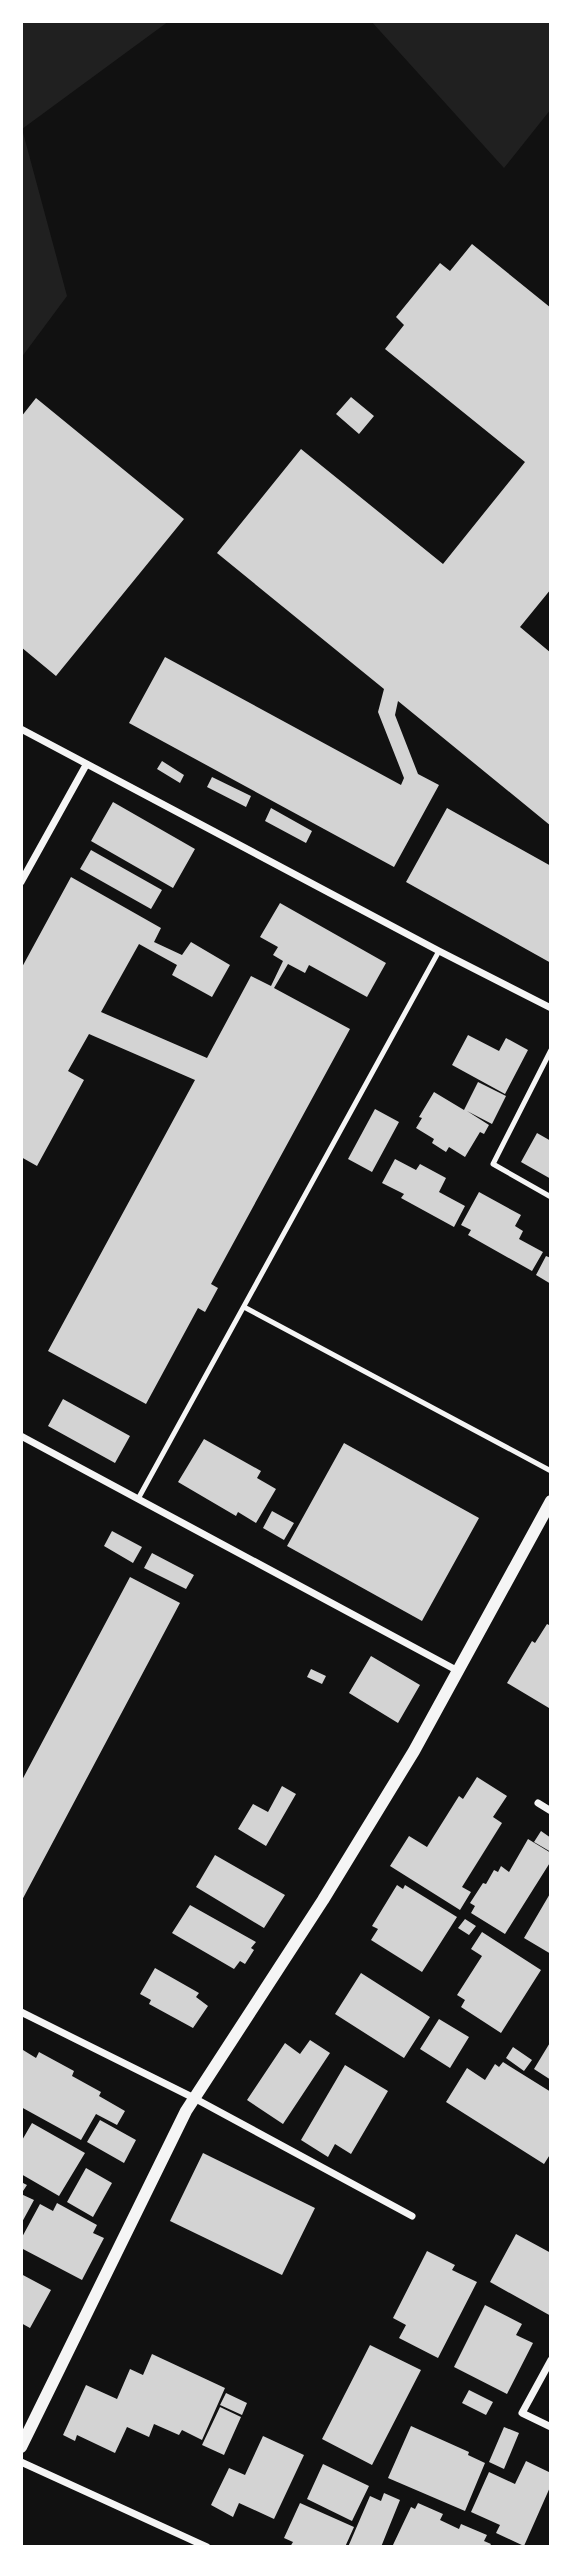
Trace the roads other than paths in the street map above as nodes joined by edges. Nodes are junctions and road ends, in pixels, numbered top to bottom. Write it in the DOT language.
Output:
graph roads {
  1 [pos="21,729"];
  2 [pos="86,765"];
  3 [pos="21,882"];
  4 [pos="439,951"];
  5 [pos="551,1008"];
  6 [pos="551,1050"];
  7 [pos="551,1197"];
  8 [pos="244,1307"];
  9 [pos="21,1436"];
  10 [pos="551,1471"];
  11 [pos="138,1499"];
  12 [pos="551,1501"];
  13 [pos="458,1671"];
  14 [pos="538,1803"];
  15 [pos="551,1811"];
  16 [pos="21,2012"];
  17 [pos="194,2098"];
  18 [pos="412,2216"];
  19 [pos="551,2360"];
  20 [pos="551,2427"];
  21 [pos="21,2447"];
  22 [pos="21,2462"];
  23 [pos="207,2547"];
  1 -- 2 [label="street"];
  2 -- 3 [label="street"];
  2 -- 4 [label="street"];
  4 -- 5 [label="street"];
  4 -- 8 [label="lane"];
  6 -- 7 [label="lane"];
  8 -- 10 [label="lane"];
  8 -- 11 [label="lane"];
  9 -- 11 [label="street"];
  11 -- 13 [label="street"];
  12 -- 13 [label="street"];
  13 -- 17 [label="street"];
  14 -- 15 [label="street"];
  16 -- 17 [label="street"];
  17 -- 18 [label="street"];
  17 -- 21 [label="street"];
  19 -- 20 [label="street"];
  22 -- 23 [label="street"];
}
